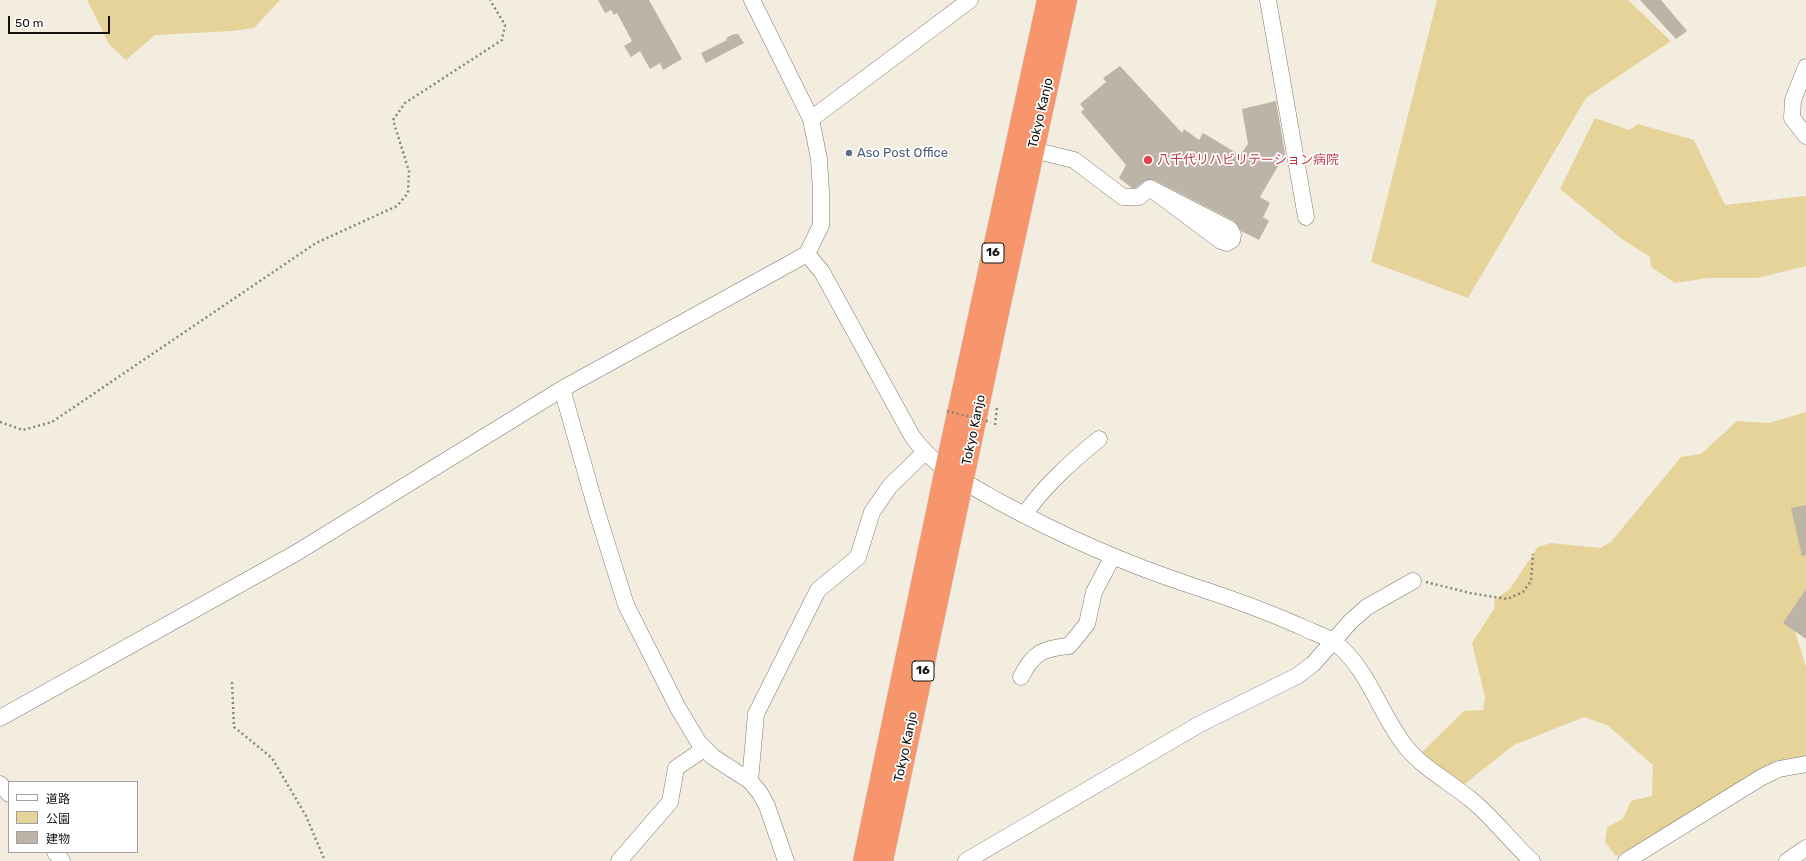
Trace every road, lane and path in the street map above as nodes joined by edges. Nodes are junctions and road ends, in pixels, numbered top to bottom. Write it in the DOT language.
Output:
graph roads {
  1 [pos="490,0"];
  2 [pos="752,0"];
  3 [pos="970,0"];
  4 [pos="1048,0"];
  5 [pos="1066,0"];
  6 [pos="1268,0"];
  7 [pos="1806,67"];
  8 [pos="811,119"];
  9 [pos="1806,136"];
  10 [pos="1033,150"];
  11 [pos="1150,188"];
  12 [pos="1306,217"];
  13 [pos="808,254"];
  14 [pos="562,389"];
  15 [pos="947,411"];
  16 [pos="0,422"];
  17 [pos="991,422"];
  18 [pos="1100,439"];
  19 [pos="925,452"];
  20 [pos="946,469"];
  21 [pos="963,481"];
  22 [pos="1024,515"];
  23 [pos="1533,554"];
  24 [pos="1113,556"];
  25 [pos="1413,581"];
  26 [pos="1333,642"];
  27 [pos="1021,676"];
  28 [pos="232,682"];
  29 [pos="0,718"];
  30 [pos="704,748"];
  31 [pos="1806,764"];
  32 [pos="750,781"];
  33 [pos="0,784"];
  34 [pos="8,793"];
  35 [pos="1649,848"];
  36 [pos="1806,848"];
  37 [pos="56,853"];
  38 [pos="62,861"];
  39 [pos="325,861"];
  40 [pos="619,861"];
  41 [pos="786,861"];
  42 [pos="864,861"];
  43 [pos="882,861"];
  44 [pos="966,861"];
  45 [pos="1532,861"];
  46 [pos="1626,861"];
  47 [pos="1635,861"];
  48 [pos="1787,861"];
  1 -- 16 [label="path"];
  2 -- 8 [label="street"];
  3 -- 8 [label="street"];
  4 -- 20 [label="highway, Tokyo Kanjo / 16"];
  5 -- 10 [label="highway, Tokyo Kanjo / 16"];
  6 -- 12 [label="street"];
  7 -- 9 [label="street"];
  8 -- 13 [label="street"];
  10 -- 11 [label="street"];
  10 -- 21 [label="highway, Tokyo Kanjo / 16"];
  11 -- 11 [label="street"];
  13 -- 14 [label="street"];
  13 -- 19 [label="street"];
  14 -- 29 [label="street"];
  14 -- 30 [label="street"];
  15 -- 17 [label="path, bridge"];
  18 -- 22 [label="street"];
  19 -- 20 [label="street"];
  19 -- 32 [label="street"];
  20 -- 21 [label="street"];
  20 -- 42 [label="highway, Tokyo Kanjo / 16"];
  21 -- 22 [label="street"];
  21 -- 43 [label="highway, Tokyo Kanjo / 16"];
  22 -- 24 [label="street"];
  23 -- 25 [label="path"];
  24 -- 26 [label="street"];
  24 -- 27 [label="street"];
  25 -- 26 [label="street"];
  26 -- 44 [label="street"];
  26 -- 45 [label="street"];
  28 -- 39 [label="path"];
  30 -- 32 [label="street"];
  30 -- 40 [label="street"];
  31 -- 35 [label="street"];
  32 -- 41 [label="street"];
  33 -- 34 [label="street"];
  35 -- 46 [label="street"];
  35 -- 47 [label="street"];
  36 -- 48 [label="street"];
  37 -- 38 [label="street"];
}
